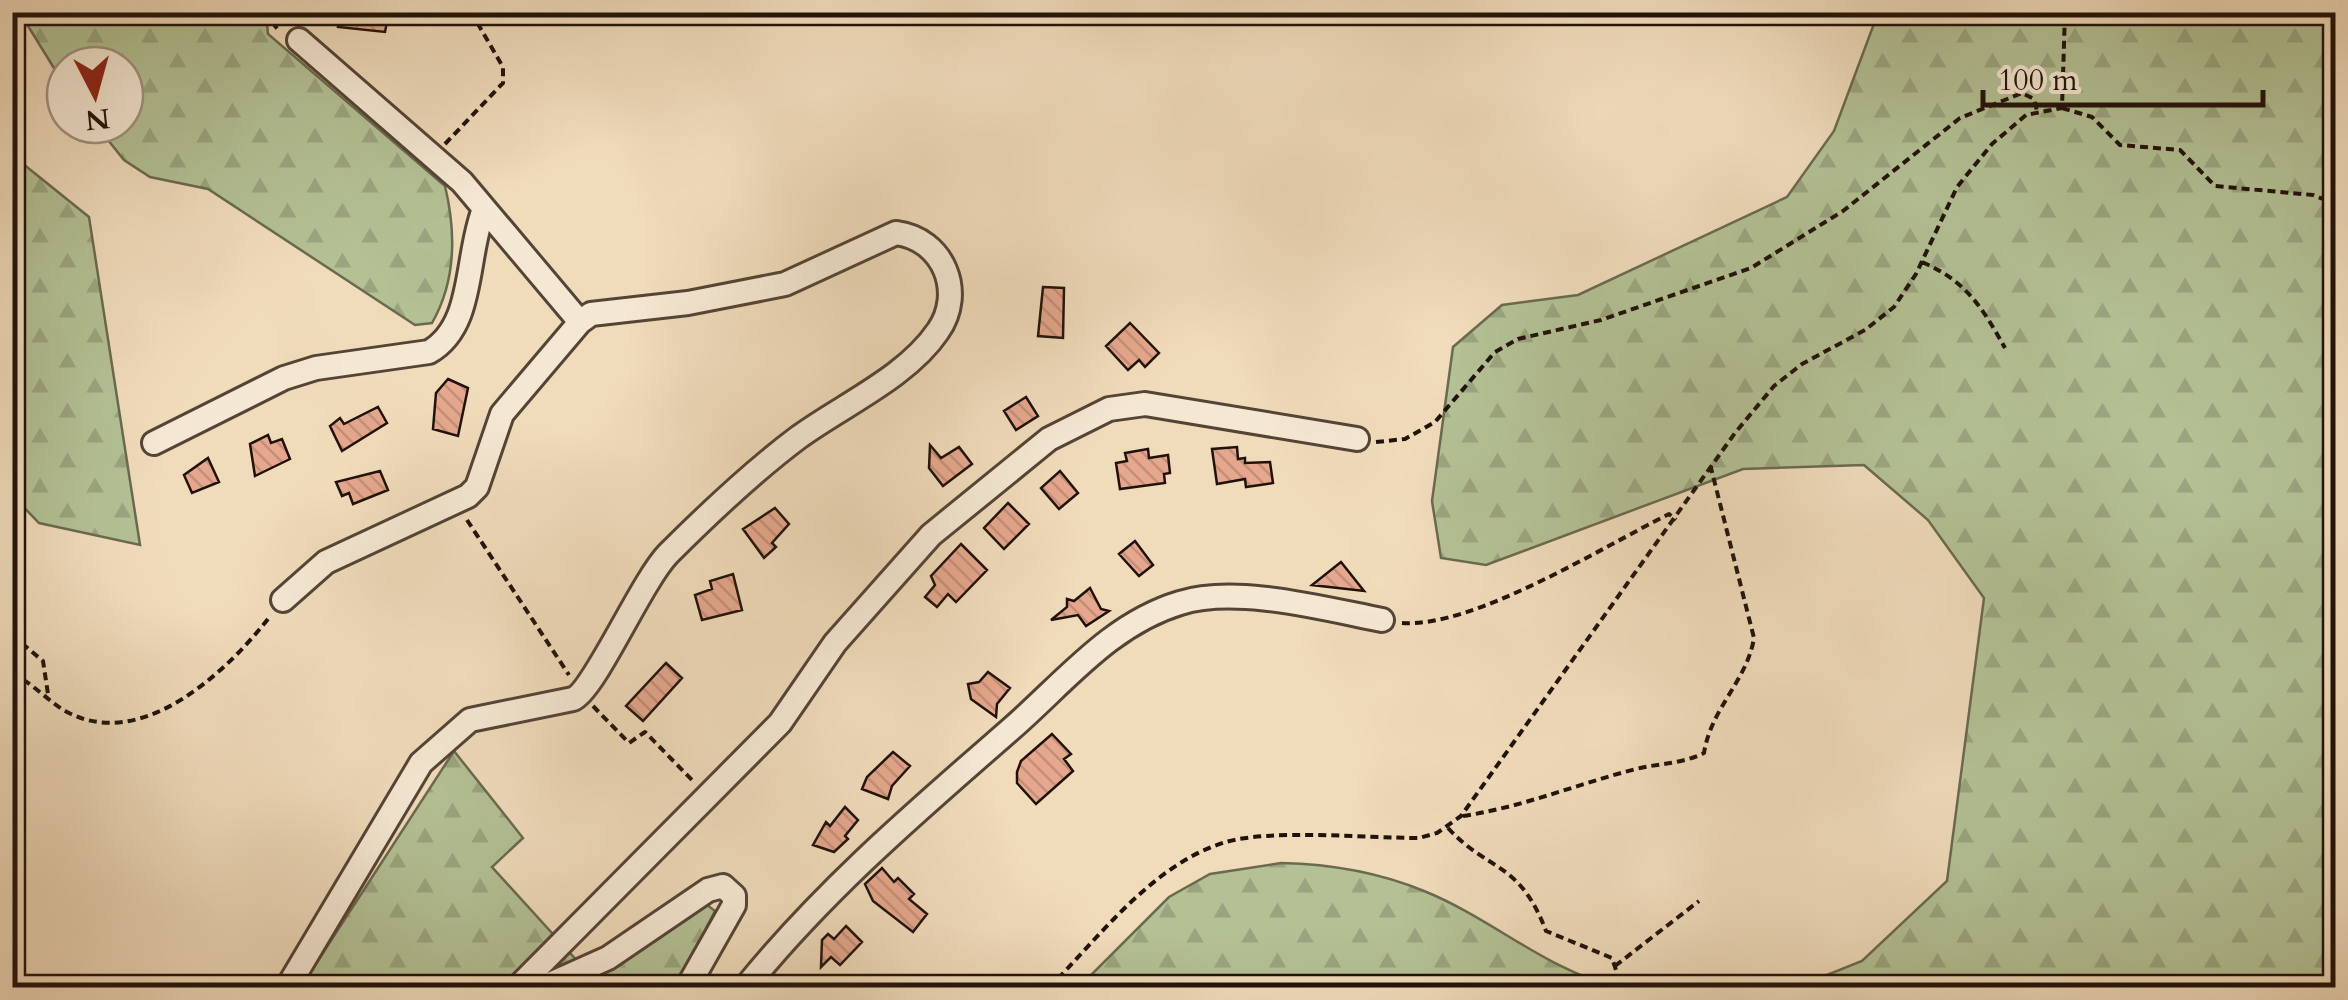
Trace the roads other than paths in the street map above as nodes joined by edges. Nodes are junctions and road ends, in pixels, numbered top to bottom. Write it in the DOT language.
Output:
graph roads {
  1 [pos="300,40"];
  2 [pos="484,209"];
  3 [pos="580,322"];
  4 [pos="1358,440"];
  5 [pos="154,444"];
  6 [pos="283,600"];
  7 [pos="1382,620"];
  8 [pos="287,988"];
  9 [pos="517,988"];
  10 [pos="542,988"];
  11 [pos="687,988"];
  12 [pos="745,988"];
  1 -- 2 [label="street"];
  2 -- 3 [label="street"];
  2 -- 5 [label="street"];
  3 -- 6 [label="street"];
  3 -- 8 [label="street"];
  4 -- 9 [label="street"];
  7 -- 12 [label="street"];
  10 -- 11 [label="street"];
}
